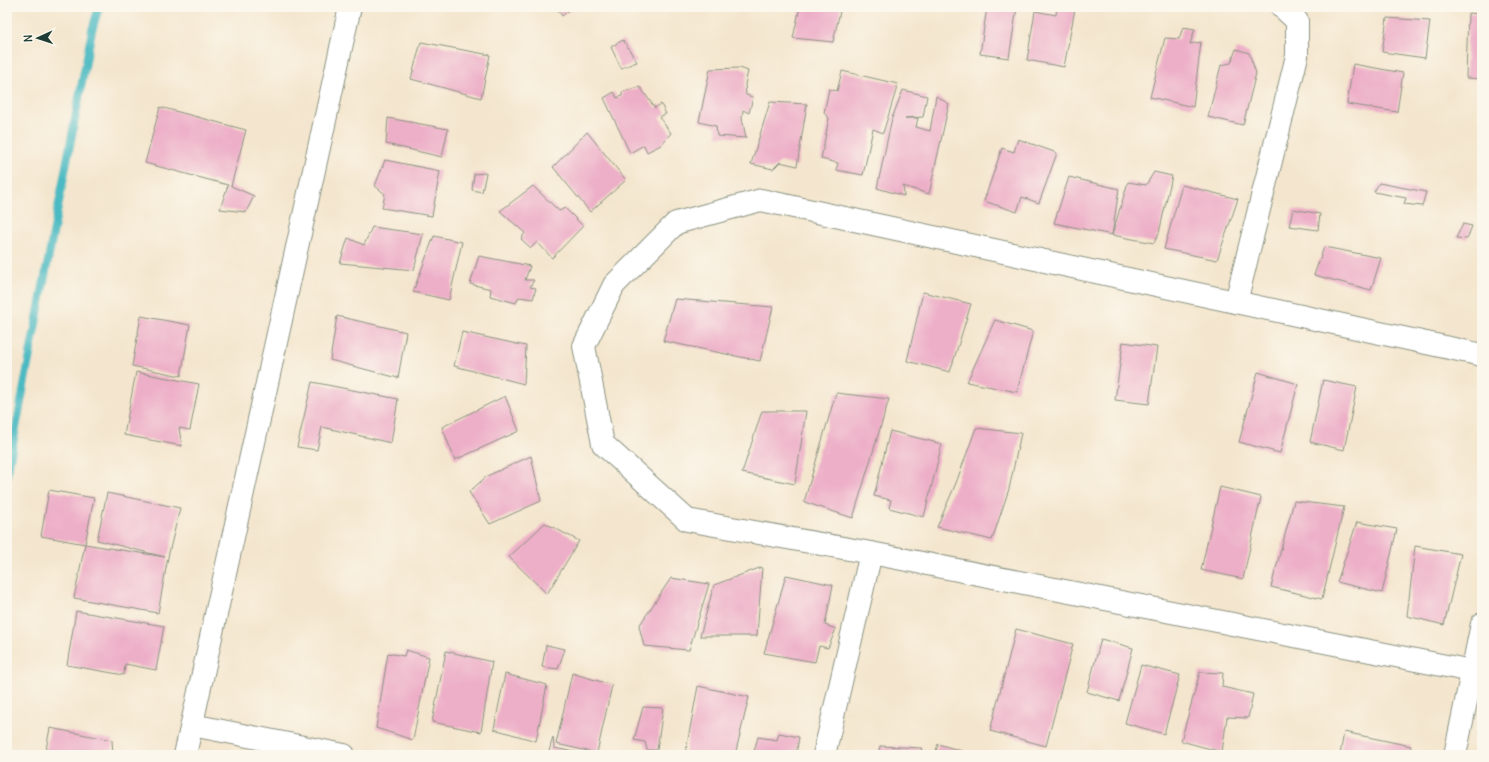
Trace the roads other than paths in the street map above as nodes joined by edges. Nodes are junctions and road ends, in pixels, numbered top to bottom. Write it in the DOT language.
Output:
graph roads {
  1 [pos="350,7"];
  2 [pos="1282,7"];
  3 [pos="1236,302"];
  4 [pos="1482,355"];
  5 [pos="871,553"];
  6 [pos="1482,624"];
  7 [pos="1477,673"];
  8 [pos="192,725"];
  9 [pos="185,755"];
  10 [pos="344,755"];
  11 [pos="824,755"];
  12 [pos="1454,755"];
  1 -- 8 [label="street"];
  2 -- 3 [label="street"];
  3 -- 4 [label="street"];
  3 -- 5 [label="street"];
  5 -- 7 [label="street"];
  5 -- 11 [label="street"];
  6 -- 7 [label="street"];
  7 -- 12 [label="street"];
  8 -- 9 [label="street"];
  8 -- 10 [label="street"];
}
